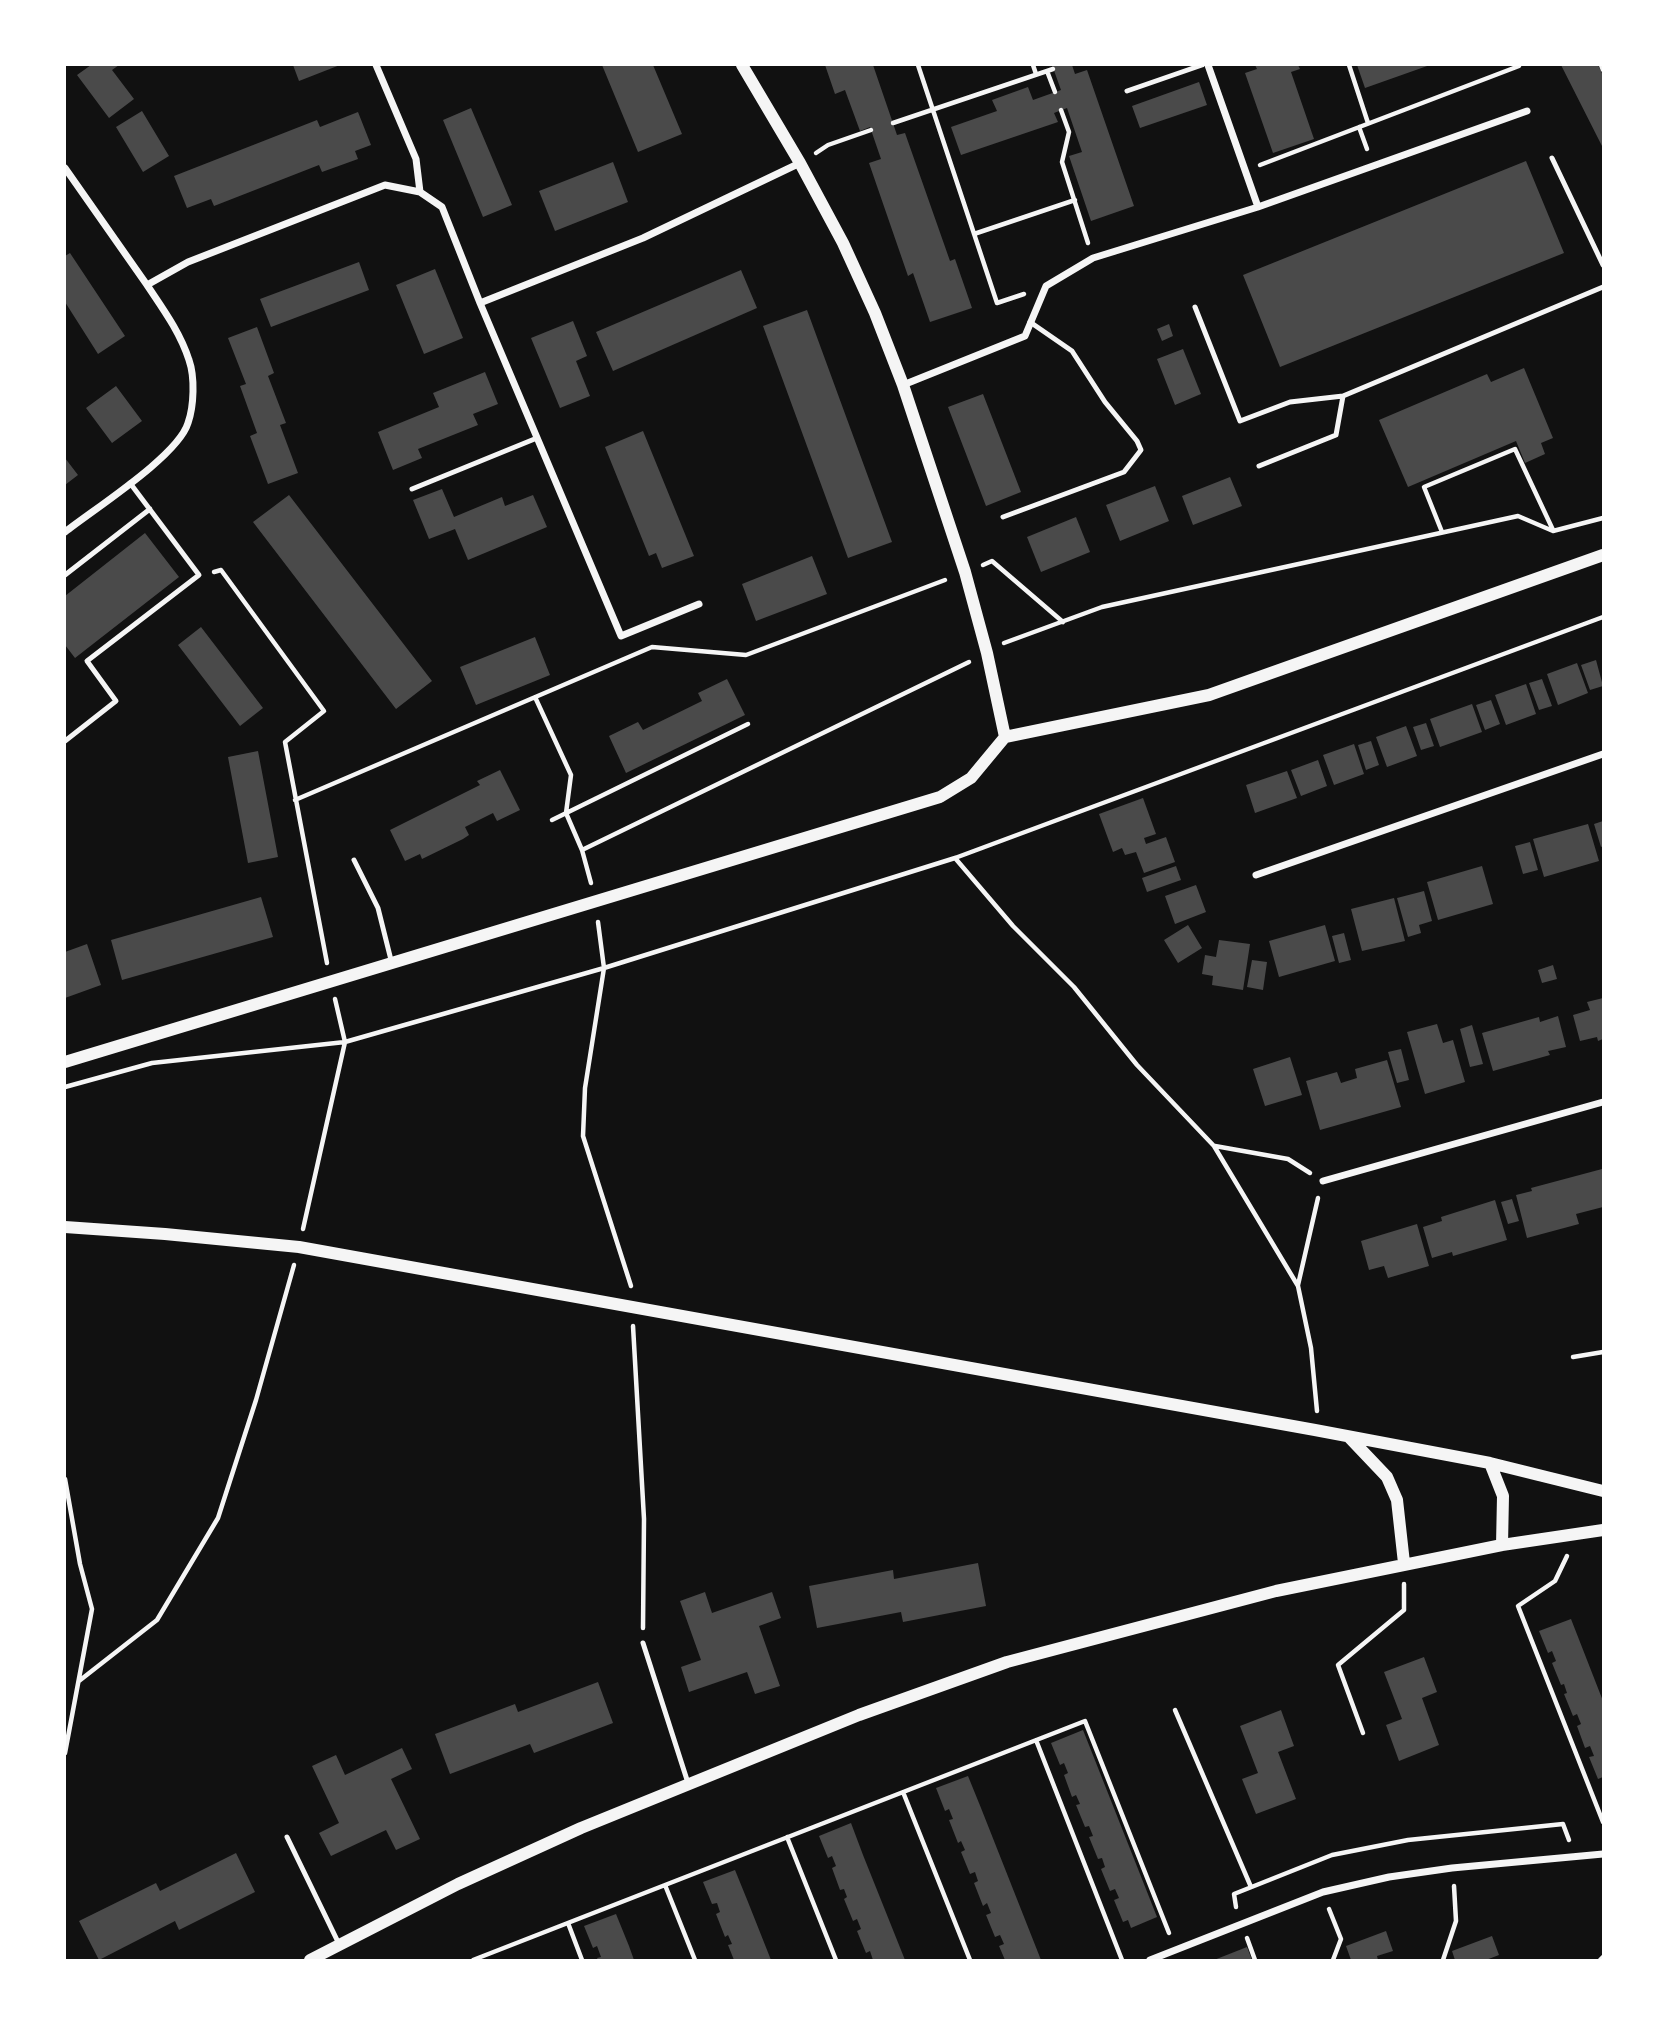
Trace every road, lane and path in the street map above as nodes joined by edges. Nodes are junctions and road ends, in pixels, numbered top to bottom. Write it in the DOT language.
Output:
graph roads {
  1 [pos="376,65"];
  2 [pos="742,65"];
  3 [pos="918,65"];
  4 [pos="1033,65"];
  5 [pos="1202,65"];
  6 [pos="1208,65"];
  7 [pos="1349,65"];
  8 [pos="1601,65"];
  9 [pos="1519,66"];
  10 [pos="1053,69"];
  11 [pos="1603,70"];
  12 [pos="1047,71"];
  13 [pos="1036,74"];
  14 [pos="1127,91"];
  15 [pos="1055,92"];
  16 [pos="933,109"];
  17 [pos="1061,110"];
  18 [pos="1527,111"];
  19 [pos="893,122"];
  20 [pos="1368,123"];
  21 [pos="871,130"];
  22 [pos="1552,158"];
  23 [pos="800,163"];
  24 [pos="1259,165"];
  25 [pos="65,168"];
  26 [pos="420,192"];
  27 [pos="1075,200"];
  28 [pos="1258,207"];
  29 [pos="974,234"];
  30 [pos="1093,258"];
  31 [pos="1603,265"];
  32 [pos="147,285"];
  33 [pos="1046,286"];
  34 [pos="1603,288"];
  35 [pos="480,303"];
  36 [pos="1195,307"];
  37 [pos="1030,323"];
  38 [pos="903,385"];
  39 [pos="1343,396"];
  40 [pos="537,438"];
  41 [pos="1259,466"];
  42 [pos="130,482"];
  43 [pos="412,489"];
  44 [pos="150,509"];
  45 [pos="1003,517"];
  46 [pos="1603,518"];
  47 [pos="1553,531"];
  48 [pos="65,532"];
  49 [pos="1442,532"];
  50 [pos="1603,555"];
  51 [pos="965,572"];
  52 [pos="65,575"];
  53 [pos="199,575"];
  54 [pos="699,604"];
  55 [pos="1603,617"];
  56 [pos="1063,622"];
  57 [pos="987,653"];
  58 [pos="535,697"];
  59 [pos="748,724"];
  60 [pos="1005,737"];
  61 [pos="65,741"];
  62 [pos="1603,754"];
  63 [pos="295,800"];
  64 [pos="566,813"];
  65 [pos="552,820"];
  66 [pos="582,849"];
  67 [pos="955,858"];
  68 [pos="354,860"];
  69 [pos="1256,875"];
  70 [pos="596,902"];
  71 [pos="392,964"];
  72 [pos="604,968"];
  73 [pos="330,982"];
  74 [pos="345,1042"];
  75 [pos="65,1062"];
  76 [pos="65,1087"];
  77 [pos="1603,1101"];
  78 [pos="1214,1146"];
  79 [pos="1323,1181"];
  80 [pos="65,1227"];
  81 [pos="299,1247"];
  82 [pos="1298,1286"];
  83 [pos="632,1308"];
  84 [pos="1603,1352"];
  85 [pos="1573,1357"];
  86 [pos="1318,1415"];
  87 [pos="1349,1437"];
  88 [pos="1490,1463"];
  89 [pos="65,1479"];
  90 [pos="1603,1491"];
  91 [pos="1603,1530"];
  92 [pos="1577,1533"];
  93 [pos="1502,1545"];
  94 [pos="1404,1563"];
  95 [pos="643,1643"];
  96 [pos="79,1681"];
  97 [pos="1175,1710"];
  98 [pos="1363,1733"];
  99 [pos="1036,1740"];
  100 [pos="65,1753"];
  101 [pos="688,1784"];
  102 [pos="904,1792"];
  103 [pos="1603,1822"];
  104 [pos="287,1837"];
  105 [pos="787,1837"];
  106 [pos="1603,1854"];
  107 [pos="1576,1857"];
  108 [pos="1452,1868"];
  109 [pos="665,1885"];
  110 [pos="1251,1887"];
  111 [pos="1323,1892"];
  112 [pos="568,1923"];
  113 [pos="1241,1924"];
  114 [pos="339,1944"];
  115 [pos="1176,1950"];
  116 [pos="310,1960"];
  117 [pos="473,1960"];
  118 [pos="582,1960"];
  119 [pos="695,1960"];
  120 [pos="836,1960"];
  121 [pos="970,1960"];
  122 [pos="1122,1960"];
  123 [pos="1150,1960"];
  124 [pos="1333,1960"];
  125 [pos="1443,1960"];
  1 -- 26 [label="street"];
  2 -- 23 [label="street"];
  3 -- 16 [label="path"];
  4 -- 13 [label="path"];
  5 -- 14 [label="lane"];
  6 -- 28 [label="street"];
  7 -- 20 [label="path"];
  8 -- 11 [label="path"];
  9 -- 20 [label="path"];
  10 -- 12 [label="path"];
  12 -- 13 [label="path"];
  12 -- 15 [label="path"];
  13 -- 16 [label="path"];
  16 -- 19 [label="path"];
  16 -- 29 [label="path"];
  17 -- 27 [label="path"];
  18 -- 28 [label="street"];
  20 -- 24 [label="path"];
  21 -- 23 [label="path"];
  22 -- 31 [label="lane"];
  23 -- 35 [label="street"];
  23 -- 38 [label="street"];
  25 -- 32 [label="street"];
  26 -- 32 [label="street"];
  26 -- 35 [label="street"];
  27 -- 29 [label="path"];
  27 -- 30 [label="path"];
  28 -- 30 [label="street"];
  29 -- 33 [label="path"];
  30 -- 33 [label="street"];
  32 -- 42 [label="street"];
  33 -- 37 [label="street"];
  34 -- 39 [label="lane"];
  35 -- 40 [label="street"];
  36 -- 39 [label="lane"];
  37 -- 38 [label="street"];
  37 -- 45 [label="lane"];
  38 -- 51 [label="street"];
  39 -- 41 [label="lane"];
  40 -- 43 [label="lane"];
  40 -- 54 [label="street"];
  42 -- 44 [label="lane"];
  42 -- 48 [label="street"];
  44 -- 52 [label="lane"];
  44 -- 53 [label="lane"];
  46 -- 47 [label="path"];
  47 -- 49 [label="path"];
  47 -- 49 [label="path"];
  49 -- 56 [label="path"];
  50 -- 60 [label="street"];
  51 -- 56 [label="path"];
  51 -- 57 [label="street"];
  51 -- 58 [label="path"];
  53 -- 61 [label="lane"];
  53 -- 63 [label="path"];
  55 -- 67 [label="path"];
  56 -- 57 [label="path"];
  57 -- 60 [label="street"];
  57 -- 66 [label="path"];
  58 -- 63 [label="path"];
  58 -- 64 [label="path"];
  59 -- 64 [label="path"];
  60 -- 70 [label="street"];
  62 -- 69 [label="street"];
  63 -- 73 [label="path"];
  64 -- 65 [label="path"];
  64 -- 66 [label="path"];
  66 -- 70 [label="path"];
  67 -- 72 [label="path"];
  67 -- 78 [label="path"];
  68 -- 71 [label="lane"];
  70 -- 71 [label="street"];
  70 -- 72 [label="path"];
  71 -- 73 [label="street"];
  72 -- 74 [label="path"];
  72 -- 83 [label="path"];
  73 -- 74 [label="path"];
  73 -- 75 [label="street"];
  74 -- 76 [label="path"];
  74 -- 81 [label="path"];
  77 -- 79 [label="street"];
  78 -- 79 [label="path"];
  78 -- 82 [label="path"];
  79 -- 82 [label="path"];
  80 -- 81 [label="street"];
  81 -- 83 [label="street"];
  81 -- 96 [label="path"];
  82 -- 86 [label="path"];
  83 -- 87 [label="street"];
  83 -- 95 [label="path"];
  84 -- 85 [label="path"];
  87 -- 88 [label="street"];
  87 -- 94 [label="street"];
  88 -- 90 [label="street"];
  88 -- 93 [label="street"];
  89 -- 96 [label="path"];
  91 -- 92 [label="street"];
  92 -- 93 [label="street"];
  92 -- 103 [label="path"];
  93 -- 94 [label="street"];
  94 -- 98 [label="path"];
  94 -- 101 [label="street"];
  95 -- 101 [label="lane"];
  96 -- 100 [label="path"];
  97 -- 110 [label="path"];
  99 -- 102 [label="path"];
  99 -- 115 [label="path"];
  99 -- 122 [label="path"];
  101 -- 114 [label="street"];
  102 -- 105 [label="path"];
  102 -- 121 [label="path"];
  104 -- 114 [label="lane"];
  105 -- 109 [label="path"];
  105 -- 120 [label="path"];
  106 -- 107 [label="street"];
  107 -- 108 [label="street"];
  107 -- 110 [label="path"];
  108 -- 111 [label="street"];
  108 -- 125 [label="path"];
  109 -- 112 [label="path"];
  109 -- 119 [label="path"];
  110 -- 113 [label="path"];
  111 -- 113 [label="street"];
  111 -- 124 [label="path"];
  112 -- 117 [label="path"];
  112 -- 118 [label="path"];
  113 -- 115 [label="street"];
  114 -- 116 [label="street"];
  115 -- 123 [label="street"];
}
